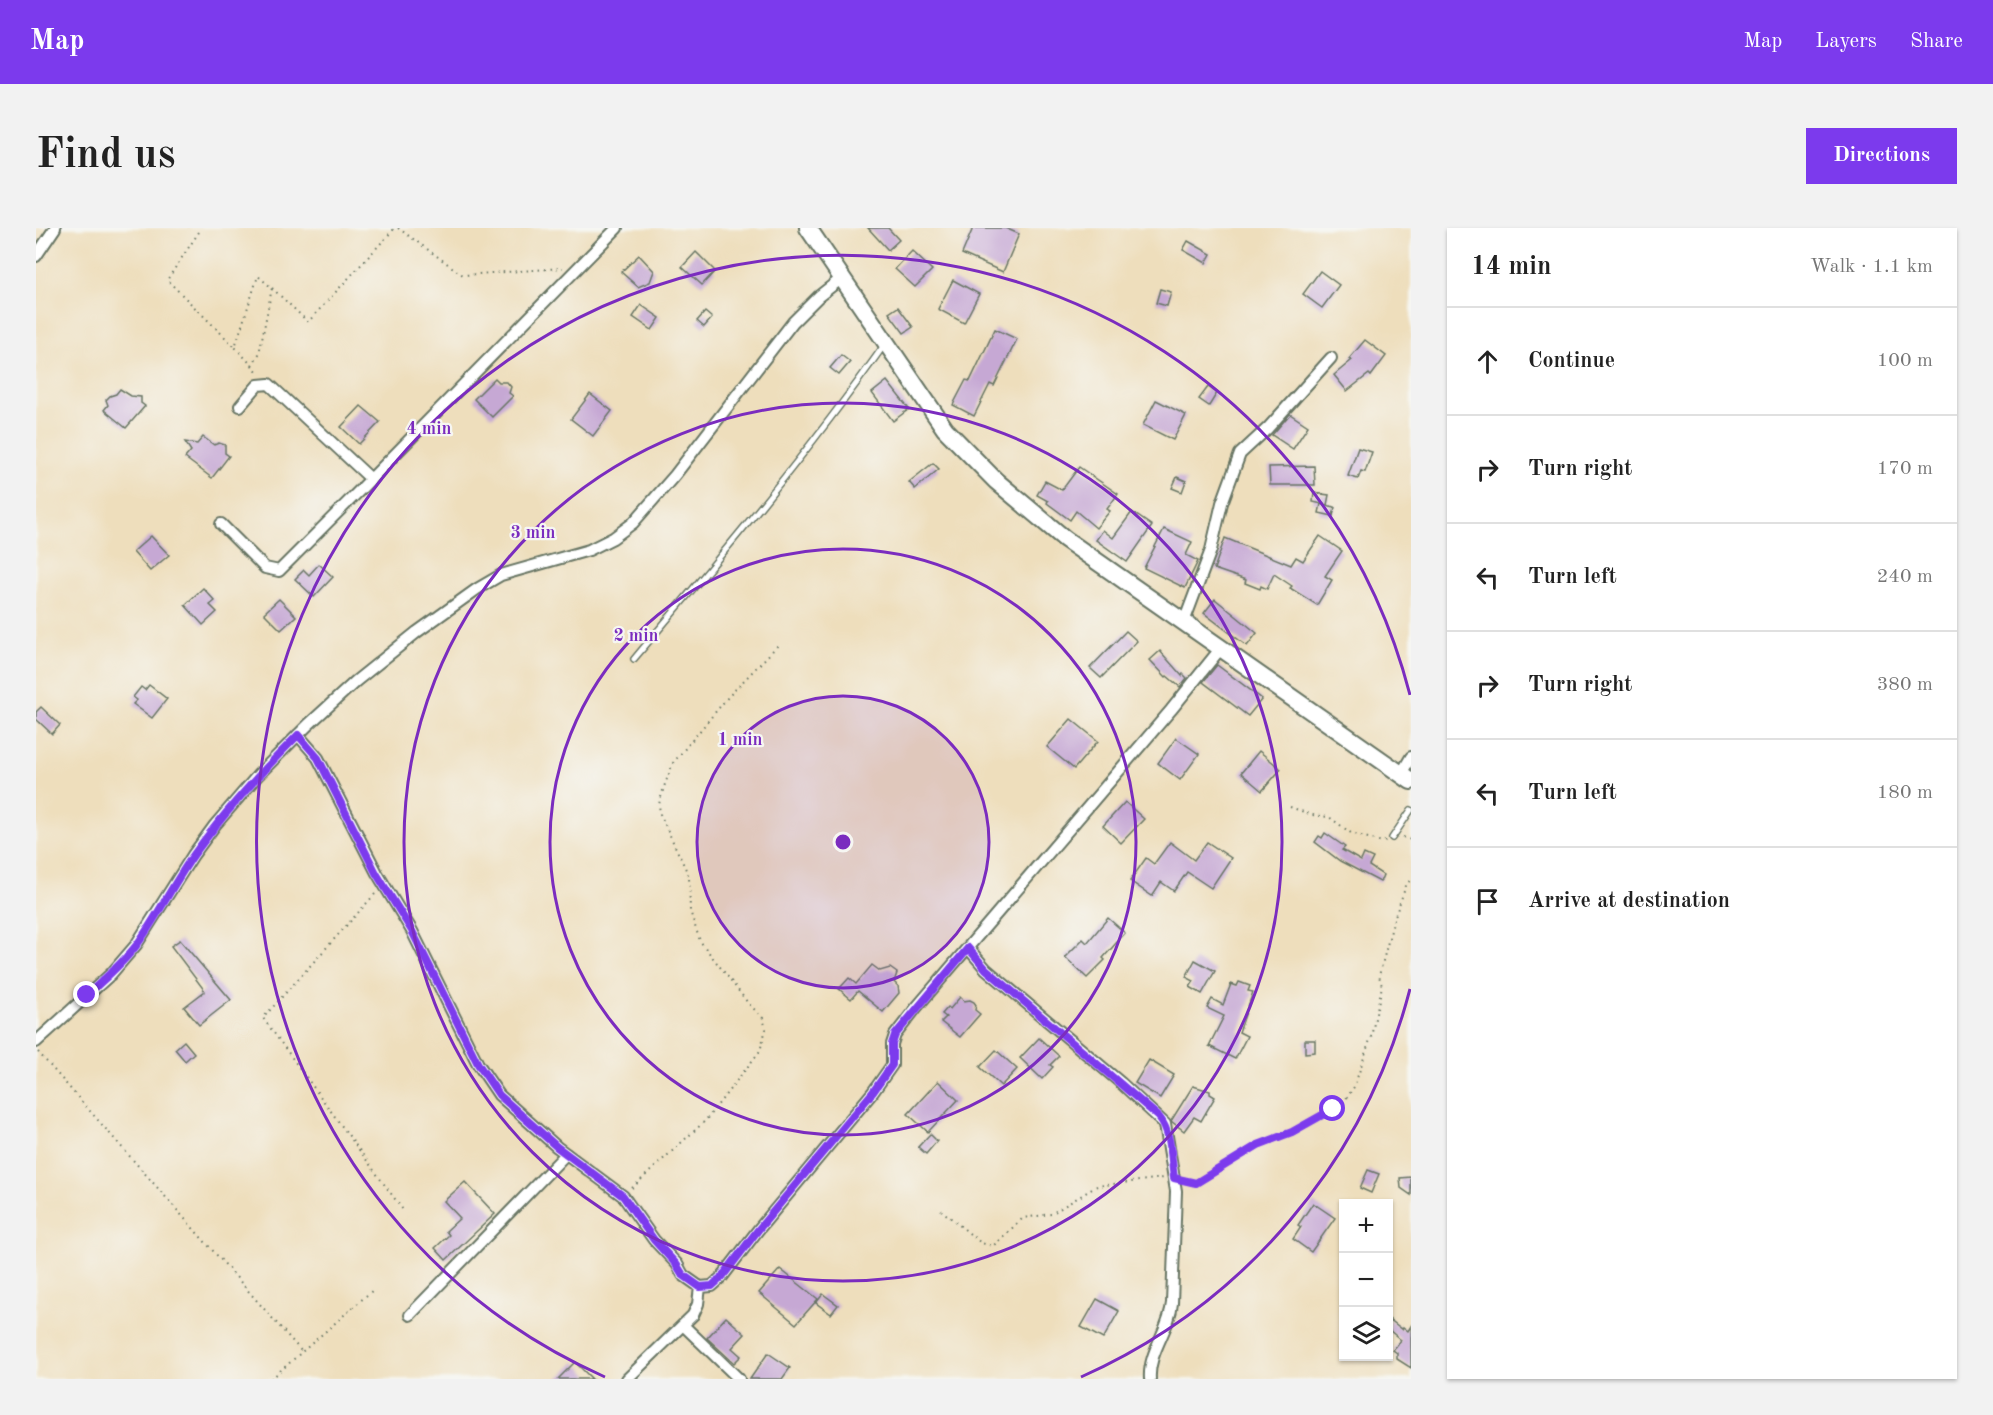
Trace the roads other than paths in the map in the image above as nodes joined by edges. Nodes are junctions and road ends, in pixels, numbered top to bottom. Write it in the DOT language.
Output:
graph roads {
  1 [pos="55,228"];
  2 [pos="617,228"];
  3 [pos="808,228"];
  4 [pos="36,256"];
  5 [pos="842,278"];
  6 [pos="886,343"];
  7 [pos="1331,358"];
  8 [pos="240,406"];
  9 [pos="371,479"];
  10 [pos="221,524"];
  11 [pos="1184,622"];
  12 [pos="1221,648"];
  13 [pos="634,659"];
  14 [pos="298,735"];
  15 [pos="1411,758"];
  16 [pos="1406,778"];
  17 [pos="1411,810"];
  18 [pos="1392,838"];
  19 [pos="968,948"];
  20 [pos="36,1042"];
  21 [pos="566,1154"];
  22 [pos="700,1287"];
  23 [pos="410,1315"];
  24 [pos="684,1326"];
  25 [pos="627,1379"];
  26 [pos="739,1379"];
  27 [pos="1150,1379"];
  1 -- 4 [label="street"];
  2 -- 9 [label="street"];
  3 -- 5 [label="highway"];
  5 -- 6 [label="highway"];
  5 -- 14 [label="street"];
  6 -- 11 [label="highway"];
  6 -- 13 [label="lane"];
  7 -- 11 [label="street"];
  8 -- 9 [label="street"];
  9 -- 10 [label="street"];
  11 -- 12 [label="highway"];
  12 -- 16 [label="highway"];
  12 -- 19 [label="street"];
  14 -- 20 [label="street"];
  14 -- 21 [label="street"];
  15 -- 16 [label="street"];
  17 -- 18 [label="lane"];
  19 -- 22 [label="street"];
  19 -- 27 [label="street"];
  21 -- 22 [label="street"];
  21 -- 23 [label="street"];
  22 -- 24 [label="street"];
  24 -- 25 [label="street"];
  24 -- 26 [label="street"];
}
